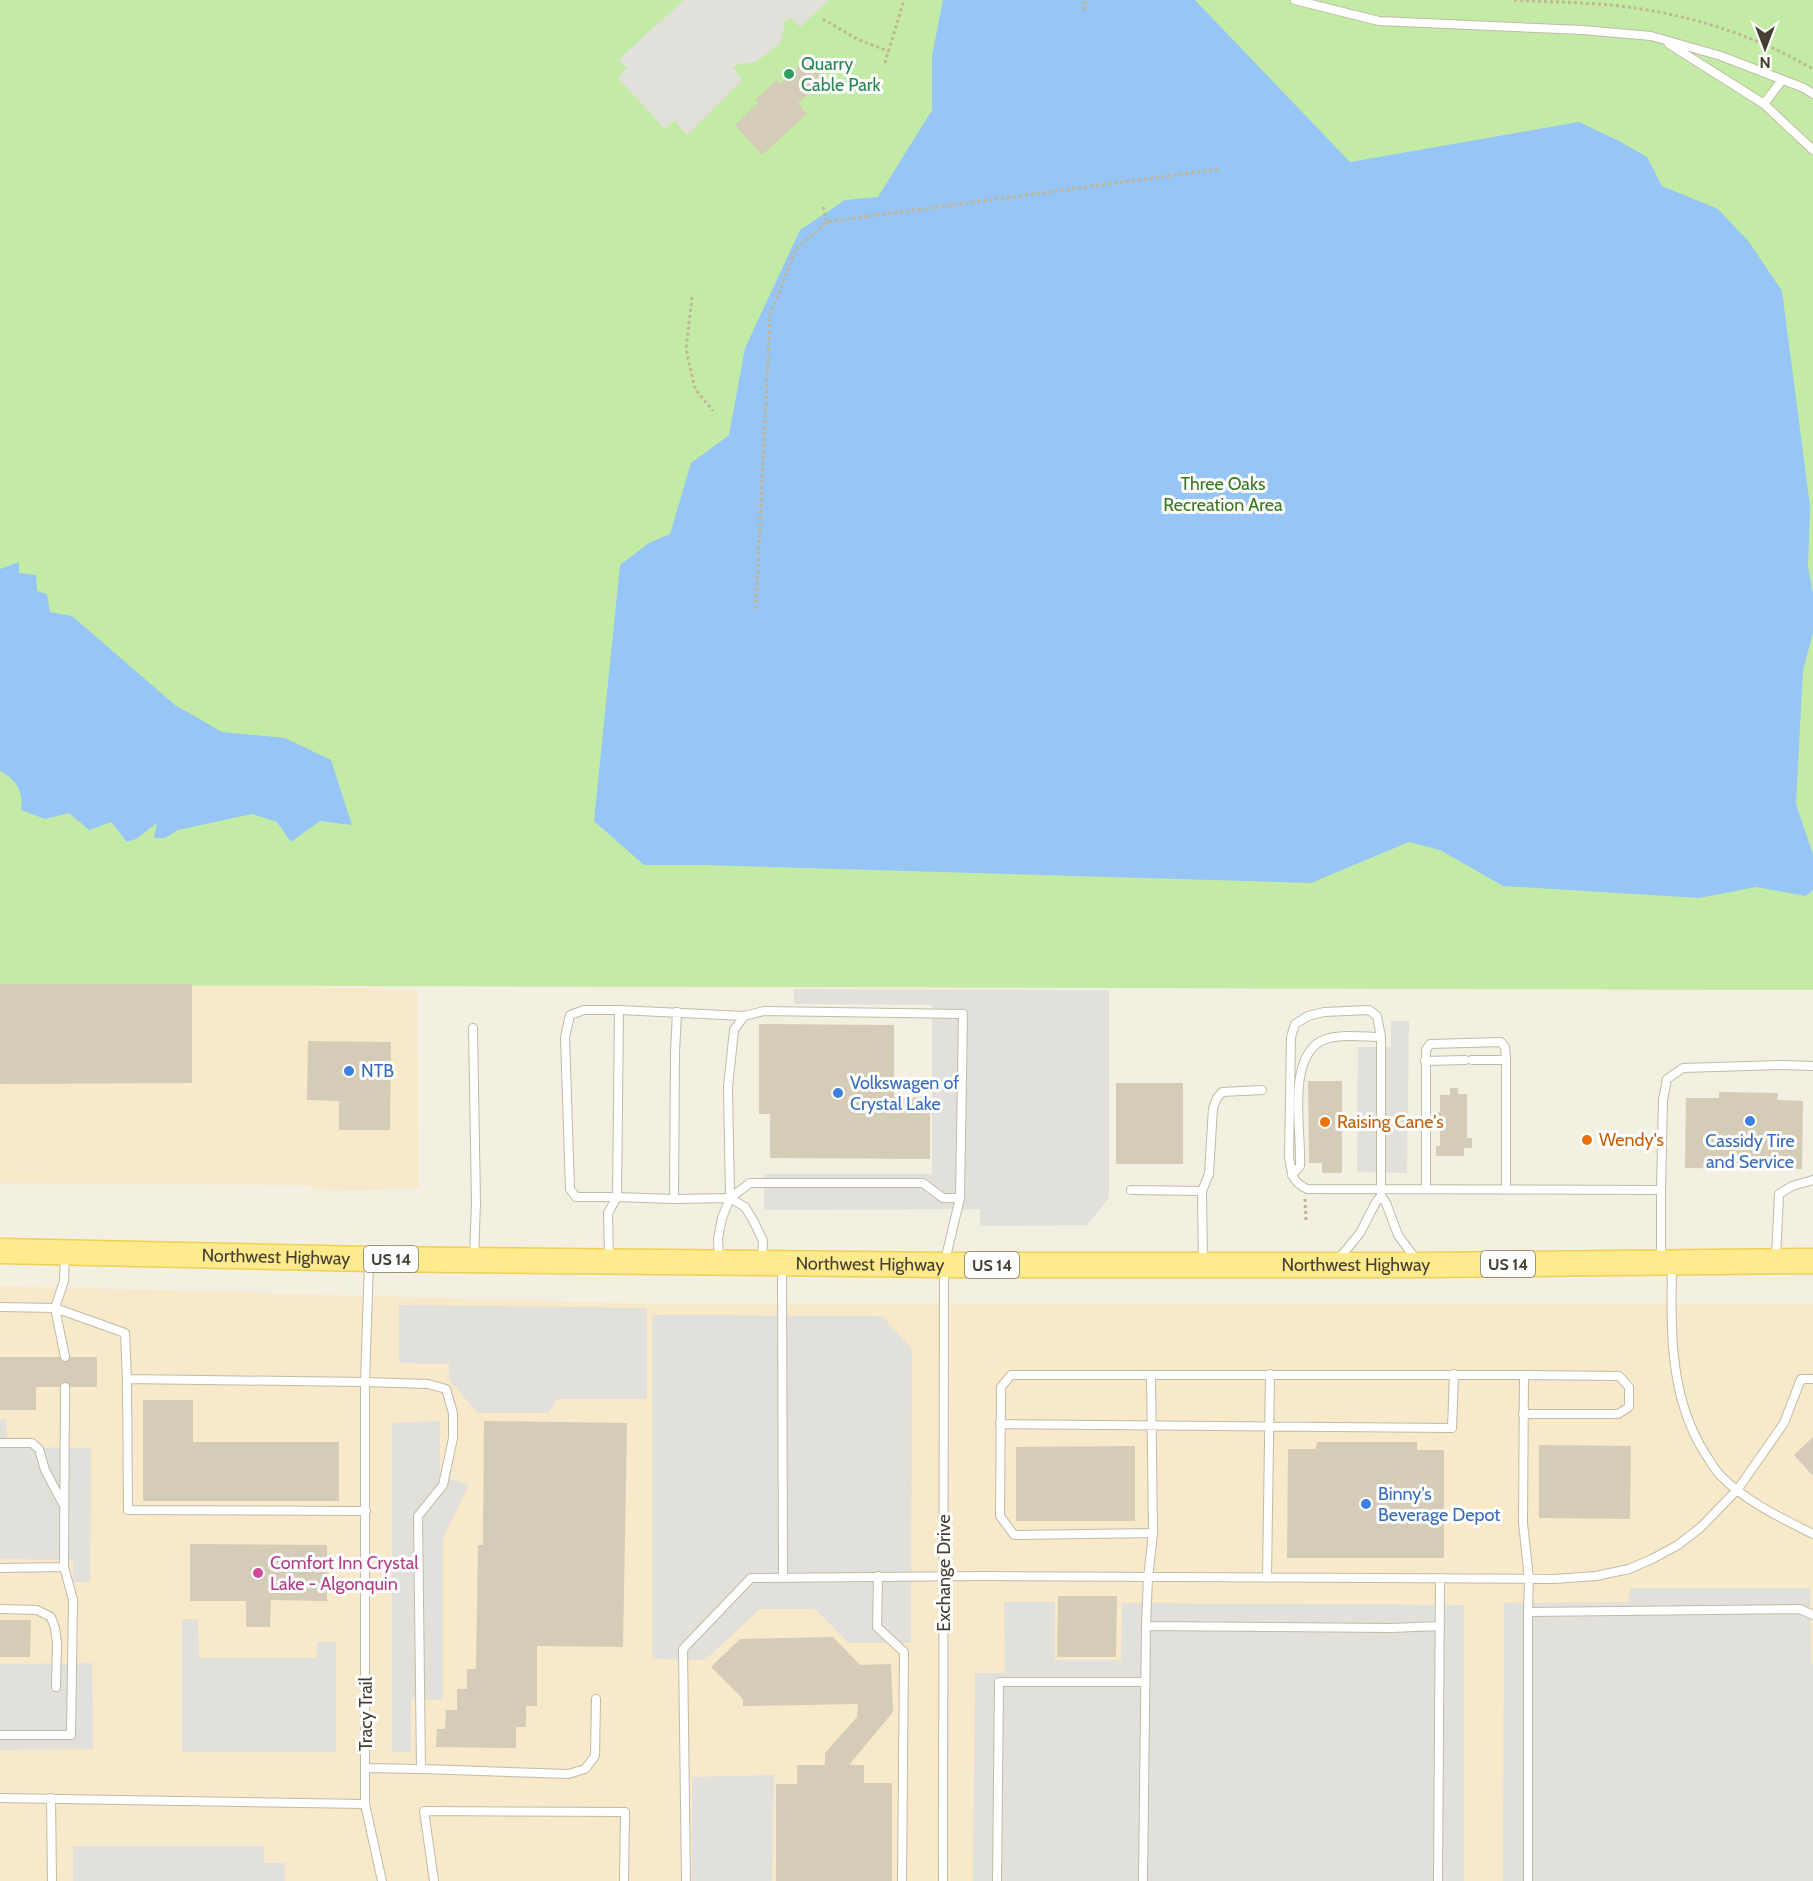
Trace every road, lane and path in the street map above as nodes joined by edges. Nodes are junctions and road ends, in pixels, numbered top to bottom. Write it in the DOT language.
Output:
graph roads {
  1 [pos="904,0"];
  2 [pos="1086,0"];
  3 [pos="1295,0"];
  4 [pos="1514,0"];
  5 [pos="1594,2"];
  6 [pos="1083,10"];
  7 [pos="823,19"];
  8 [pos="1660,39"];
  9 [pos="888,51"];
  10 [pos="885,63"];
  11 [pos="1813,69"];
  12 [pos="1782,80"];
  13 [pos="1813,94"];
  14 [pos="1764,104"];
  15 [pos="1813,150"];
  16 [pos="1220,169"];
  17 [pos="823,207"];
  18 [pos="827,222"];
  19 [pos="692,297"];
  20 [pos="713,411"];
  21 [pos="756,609"];
  22 [pos="619,1010"];
  23 [pos="677,1012"];
  24 [pos="744,1016"];
  25 [pos="473,1028"];
  26 [pos="1381,1036"];
  27 [pos="1506,1060"];
  28 [pos="1425,1061"];
  29 [pos="1813,1066"];
  30 [pos="1262,1089"];
  31 [pos="1292,1175"];
  32 [pos="1813,1180"];
  33 [pos="1426,1188"];
  34 [pos="1307,1189"];
  35 [pos="1506,1189"];
  36 [pos="1661,1190"];
  37 [pos="1131,1191"];
  38 [pos="1202,1191"];
  39 [pos="1381,1192"];
  40 [pos="617,1197"];
  41 [pos="730,1198"];
  42 [pos="960,1198"];
  43 [pos="674,1199"];
  44 [pos="1306,1221"];
  45 [pos="0,1251"];
  46 [pos="66,1253"];
  47 [pos="369,1259"];
  48 [pos="474,1260"];
  49 [pos="609,1262"];
  50 [pos="1776,1262"];
  51 [pos="1813,1262"];
  52 [pos="719,1263"];
  53 [pos="772,1263"];
  54 [pos="1666,1264"];
  55 [pos="944,1265"];
  56 [pos="1203,1265"];
  57 [pos="1420,1265"];
  58 [pos="1333,1266"];
  59 [pos="0,1307"];
  60 [pos="55,1308"];
  61 [pos="65,1357"];
  62 [pos="1270,1374"];
  63 [pos="1454,1374"];
  64 [pos="1151,1375"];
  65 [pos="1524,1375"];
  66 [pos="127,1379"];
  67 [pos="1813,1379"];
  68 [pos="365,1382"];
  69 [pos="65,1387"];
  70 [pos="1523,1414"];
  71 [pos="1000,1424"];
  72 [pos="1152,1425"];
  73 [pos="1268,1426"];
  74 [pos="0,1443"];
  75 [pos="1738,1489"];
  76 [pos="64,1505"];
  77 [pos="366,1511"];
  78 [pos="1153,1533"];
  79 [pos="1813,1534"];
  80 [pos="0,1568"];
  81 [pos="64,1568"];
  82 [pos="878,1576"];
  83 [pos="944,1576"];
  84 [pos="783,1577"];
  85 [pos="1148,1578"];
  86 [pos="1267,1578"];
  87 [pos="1440,1578"];
  88 [pos="1529,1579"];
  89 [pos="0,1609"];
  90 [pos="1528,1612"];
  91 [pos="1813,1615"];
  92 [pos="1146,1626"];
  93 [pos="1440,1626"];
  94 [pos="1146,1682"];
  95 [pos="56,1687"];
  96 [pos="596,1699"];
  97 [pos="0,1735"];
  98 [pos="366,1768"];
  99 [pos="421,1769"];
  100 [pos="0,1798"];
  101 [pos="51,1798"];
  102 [pos="365,1804"];
  103 [pos="52,1881"];
  104 [pos="382,1881"];
  105 [pos="434,1881"];
  106 [pos="624,1881"];
  107 [pos="686,1881"];
  108 [pos="902,1881"];
  109 [pos="943,1881"];
  110 [pos="998,1881"];
  111 [pos="1143,1881"];
  112 [pos="1438,1881"];
  113 [pos="1528,1881"];
  1 -- 9 [label="path"];
  2 -- 6 [label="path"];
  3 -- 8 [label="lane"];
  4 -- 5 [label="path"];
  5 -- 11 [label="path"];
  7 -- 9 [label="path"];
  8 -- 12 [label="lane"];
  8 -- 14 [label="lane"];
  9 -- 10 [label="path"];
  12 -- 13 [label="lane"];
  12 -- 14 [label="lane"];
  14 -- 15 [label="lane"];
  16 -- 18 [label="path"];
  17 -- 18 [label="path"];
  18 -- 21 [label="path"];
  19 -- 20 [label="path"];
  22 -- 23 [label="lane"];
  22 -- 40 [label="lane"];
  22 -- 40 [label="lane"];
  23 -- 24 [label="lane"];
  23 -- 43 [label="lane"];
  24 -- 41 [label="lane"];
  24 -- 42 [label="lane, Exchange Drive"];
  25 -- 48 [label="lane"];
  26 -- 31 [label="lane"];
  26 -- 31 [label="lane"];
  26 -- 39 [label="lane"];
  27 -- 28 [label="lane"];
  27 -- 28 [label="lane"];
  27 -- 35 [label="lane"];
  28 -- 33 [label="lane"];
  29 -- 36 [label="lane"];
  30 -- 38 [label="lane"];
  31 -- 34 [label="lane"];
  32 -- 50 [label="lane"];
  33 -- 35 [label="lane"];
  33 -- 39 [label="lane"];
  34 -- 39 [label="lane"];
  34 -- 44 [label="path"];
  35 -- 36 [label="lane"];
  36 -- 54 [label="lane"];
  37 -- 38 [label="lane"];
  38 -- 56 [label="lane"];
  39 -- 57 [label="lane"];
  39 -- 58 [label="lane"];
  40 -- 43 [label="lane"];
  40 -- 49 [label="lane"];
  41 -- 42 [label="lane"];
  41 -- 43 [label="lane"];
  41 -- 52 [label="lane"];
  41 -- 53 [label="lane"];
  42 -- 55 [label="lane, Exchange Drive"];
  45 -- 46 [label="main road, Northwest Highway / US 14"];
  46 -- 47 [label="main road, Northwest Highway / US 14"];
  46 -- 60 [label="lane"];
  47 -- 48 [label="main road, Northwest Highway / US 14"];
  47 -- 68 [label="lane, Tracy Trail"];
  48 -- 49 [label="main road, Northwest Highway / US 14"];
  49 -- 52 [label="main road, Northwest Highway / US 14"];
  50 -- 51 [label="main road, Northwest Highway / US 14"];
  50 -- 54 [label="main road, Northwest Highway / US 14"];
  52 -- 53 [label="main road, Northwest Highway / US 14"];
  53 -- 55 [label="main road, Northwest Highway / US 14"];
  53 -- 84 [label="lane"];
  54 -- 57 [label="main road, Northwest Highway / US 14"];
  54 -- 75 [label="lane"];
  55 -- 56 [label="main road, Northwest Highway / US 14"];
  55 -- 83 [label="lane, Exchange Drive"];
  56 -- 58 [label="main road, Northwest Highway / US 14"];
  57 -- 58 [label="main road, Northwest Highway / US 14"];
  59 -- 60 [label="lane"];
  60 -- 61 [label="lane"];
  60 -- 66 [label="lane"];
  62 -- 63 [label="lane"];
  62 -- 64 [label="lane"];
  62 -- 73 [label="lane"];
  63 -- 65 [label="lane"];
  63 -- 73 [label="lane"];
  64 -- 71 [label="lane"];
  64 -- 72 [label="lane"];
  65 -- 70 [label="lane"];
  65 -- 70 [label="lane"];
  66 -- 68 [label="lane"];
  66 -- 77 [label="lane"];
  67 -- 75 [label="lane"];
  68 -- 77 [label="lane, Tracy Trail"];
  68 -- 99 [label="lane"];
  69 -- 76 [label="lane"];
  70 -- 88 [label="lane"];
  71 -- 72 [label="lane"];
  71 -- 78 [label="lane"];
  72 -- 73 [label="lane"];
  72 -- 78 [label="lane"];
  73 -- 86 [label="lane"];
  74 -- 76 [label="lane"];
  75 -- 79 [label="lane"];
  75 -- 88 [label="lane"];
  76 -- 81 [label="lane"];
  77 -- 98 [label="lane, Tracy Trail"];
  78 -- 85 [label="lane"];
  80 -- 81 [label="lane"];
  81 -- 97 [label="lane"];
  82 -- 83 [label="lane"];
  82 -- 84 [label="lane"];
  82 -- 108 [label="lane"];
  83 -- 85 [label="lane"];
  83 -- 109 [label="lane, Exchange Drive"];
  84 -- 107 [label="lane"];
  85 -- 86 [label="lane"];
  85 -- 92 [label="lane"];
  86 -- 87 [label="lane"];
  87 -- 88 [label="lane"];
  87 -- 93 [label="lane"];
  88 -- 90 [label="lane"];
  89 -- 95 [label="lane"];
  90 -- 91 [label="lane"];
  90 -- 113 [label="lane"];
  92 -- 93 [label="lane"];
  92 -- 94 [label="lane"];
  93 -- 112 [label="lane"];
  94 -- 110 [label="lane"];
  94 -- 111 [label="lane"];
  96 -- 99 [label="lane"];
  98 -- 99 [label="lane"];
  98 -- 102 [label="lane, Tracy Trail"];
  100 -- 101 [label="lane"];
  101 -- 102 [label="lane"];
  101 -- 103 [label="lane"];
  102 -- 104 [label="lane, Tracy Trail"];
  105 -- 106 [label="lane"];
}
